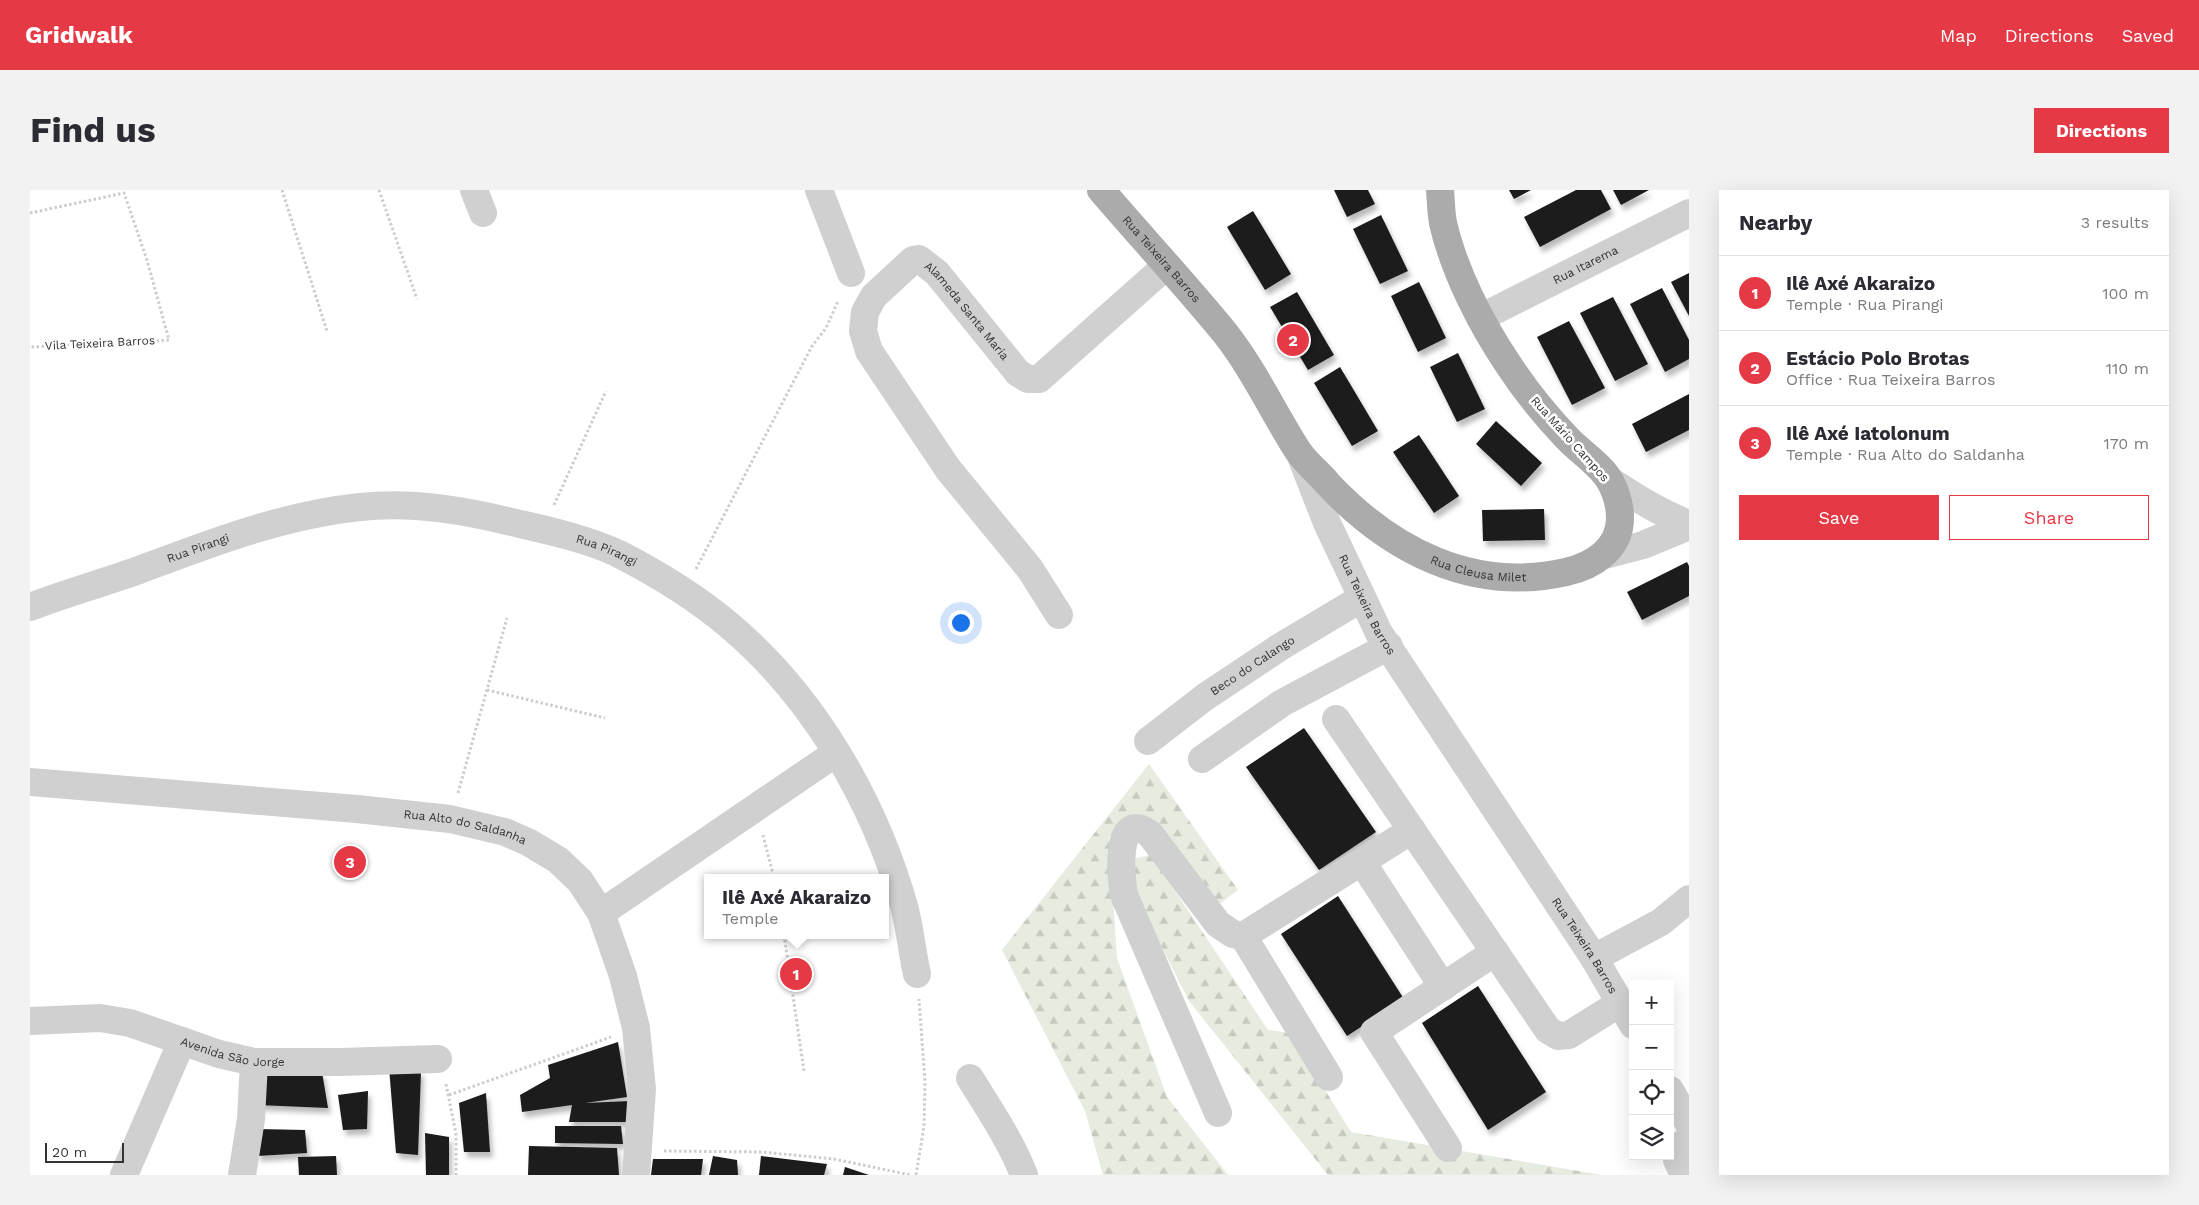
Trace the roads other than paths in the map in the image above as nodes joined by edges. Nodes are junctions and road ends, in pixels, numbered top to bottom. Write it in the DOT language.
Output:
graph roads {
  1 [pos="819,190"];
  2 [pos="1101,190"];
  3 [pos="1440,190"];
  4 [pos="1689,213"];
  5 [pos="1166,266"];
  6 [pos="851,273"];
  7 [pos="1480,318"];
  8 [pos="1300,453"];
  9 [pos="1609,480"];
  10 [pos="1689,525"];
  11 [pos="1605,555"];
  12 [pos="1362,598"];
  13 [pos="30,607"];
  14 [pos="1059,615"];
  15 [pos="1389,646"];
  16 [pos="1336,719"];
  17 [pos="1148,741"];
  18 [pos="836,753"];
  19 [pos="1202,759"];
  20 [pos="30,782"];
  21 [pos="1412,830"];
  22 [pos="1362,862"];
  23 [pos="1689,899"];
  24 [pos="602,913"];
  25 [pos="1243,936"];
  26 [pos="1496,952"];
  27 [pos="1594,958"];
  28 [pos="917,974"];
  29 [pos="1443,987"];
  30 [pos="1626,1014"];
  31 [pos="30,1021"];
  32 [pos="182,1041"];
  33 [pos="438,1059"];
  34 [pos="254,1062"];
  35 [pos="1329,1077"];
  36 [pos="970,1078"];
  37 [pos="1674,1097"];
  38 [pos="1218,1113"];
  39 [pos="1689,1124"];
  40 [pos="1683,1144"];
  41 [pos="1448,1148"];
  42 [pos="637,1163"];
  43 [pos="124,1175"];
  44 [pos="242,1175"];
  45 [pos="1024,1175"];
  46 [pos="1684,1175"];
  1 -- 6 [label="street"];
  2 -- 5 [label="main road, Rua Teixeira Barros"];
  3 -- 7 [label="main road, Rua Mário Campos"];
  4 -- 7 [label="street, Rua Itarema"];
  5 -- 8 [label="main road, Rua Teixeira Barros"];
  5 -- 14 [label="street, Alameda Santa Maria"];
  7 -- 9 [label="main road, Rua Mário Campos"];
  8 -- 11 [label="main road, Rua Cleusa Milet"];
  8 -- 12 [label="street, Rua Teixeira Barros"];
  9 -- 10 [label="street, Rua Cleusa Milet"];
  9 -- 11 [label="main road, Rua Mário Campos"];
  10 -- 11 [label="street, Rua Cleusa Milet"];
  12 -- 15 [label="street, Rua Teixeira Barros"];
  12 -- 17 [label="street, Beco do Calango"];
  13 -- 18 [label="street, Rua Pirangi"];
  15 -- 19 [label="street"];
  15 -- 27 [label="street, Rua Teixeira Barros"];
  16 -- 21 [label="street"];
  18 -- 24 [label="street"];
  18 -- 28 [label="street, Rua Pirangi"];
  20 -- 24 [label="street, Rua Alto do Saldanha"];
  21 -- 22 [label="street"];
  21 -- 26 [label="street"];
  22 -- 25 [label="street"];
  22 -- 29 [label="street"];
  23 -- 27 [label="street"];
  24 -- 42 [label="street, Rua Alto do Saldanha"];
  25 -- 35 [label="street"];
  25 -- 38 [label="street"];
  26 -- 29 [label="street"];
  26 -- 30 [label="street"];
  27 -- 30 [label="street, Rua Teixeira Barros"];
  29 -- 41 [label="street"];
  31 -- 32 [label="street, Avenida São Jorge"];
  32 -- 34 [label="street, Avenida São Jorge"];
  32 -- 43 [label="street"];
  33 -- 34 [label="street, Avenida São Jorge"];
  34 -- 44 [label="street"];
  36 -- 45 [label="street"];
  37 -- 39 [label="street"];
  40 -- 46 [label="street"];
}
